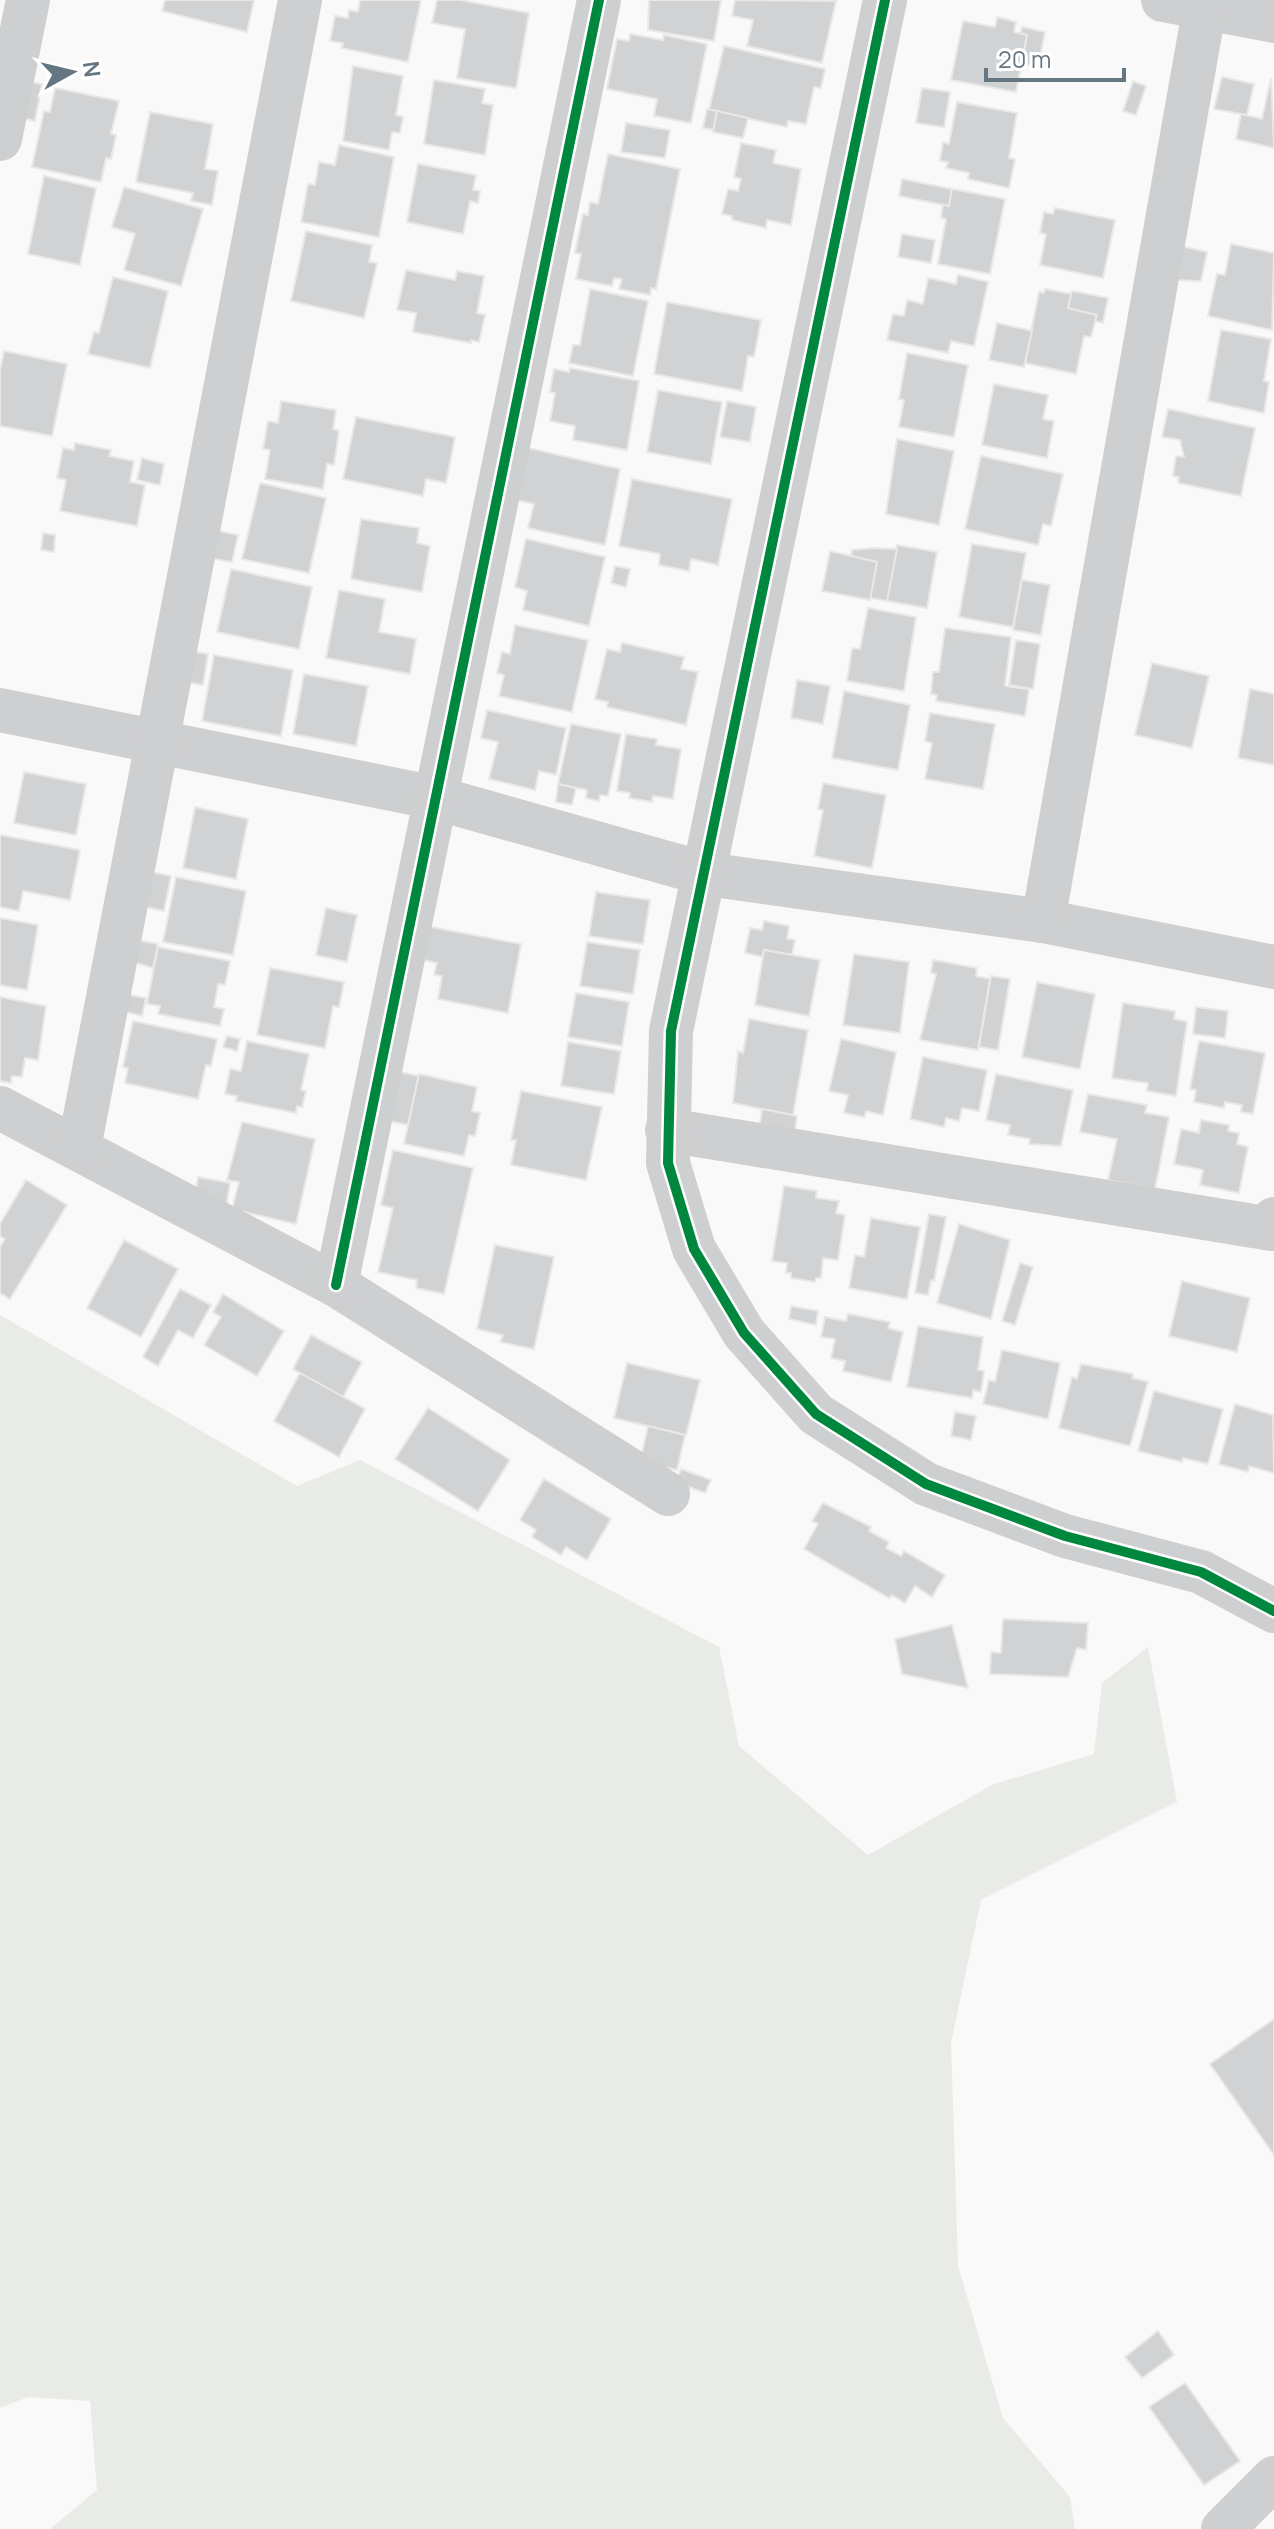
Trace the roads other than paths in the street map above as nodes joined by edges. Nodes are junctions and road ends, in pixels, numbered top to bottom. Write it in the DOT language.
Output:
graph roads {
  1 [pos="28,0"];
  2 [pos="300,0"];
  3 [pos="599,0"];
  4 [pos="885,0"];
  5 [pos="1192,2"];
  6 [pos="1274,21"];
  7 [pos="3,112"];
  8 [pos="0,710"];
  9 [pos="157,742"];
  10 [pos="436,798"];
  11 [pos="706,874"];
  12 [pos="1043,921"];
  13 [pos="1274,967"];
  14 [pos="0,1108"];
  15 [pos="667,1130"];
  16 [pos="79,1148"];
  17 [pos="1274,1219"];
  18 [pos="336,1285"];
  19 [pos="668,1494"];
  20 [pos="1274,1611"];
  21 [pos="1274,2478"];
  22 [pos="1223,2529"];
  1 -- 7 [label="street"];
  2 -- 9 [label="street"];
  3 -- 10 [label="street"];
  4 -- 11 [label="street"];
  5 -- 6 [label="street"];
  5 -- 12 [label="street"];
  8 -- 9 [label="street"];
  9 -- 10 [label="street"];
  9 -- 16 [label="street"];
  10 -- 11 [label="street"];
  10 -- 18 [label="street"];
  11 -- 12 [label="street"];
  11 -- 15 [label="street"];
  12 -- 13 [label="street"];
  14 -- 16 [label="street"];
  15 -- 17 [label="street"];
  15 -- 20 [label="street"];
  16 -- 18 [label="street"];
  18 -- 19 [label="street"];
  21 -- 22 [label="street"];
}
